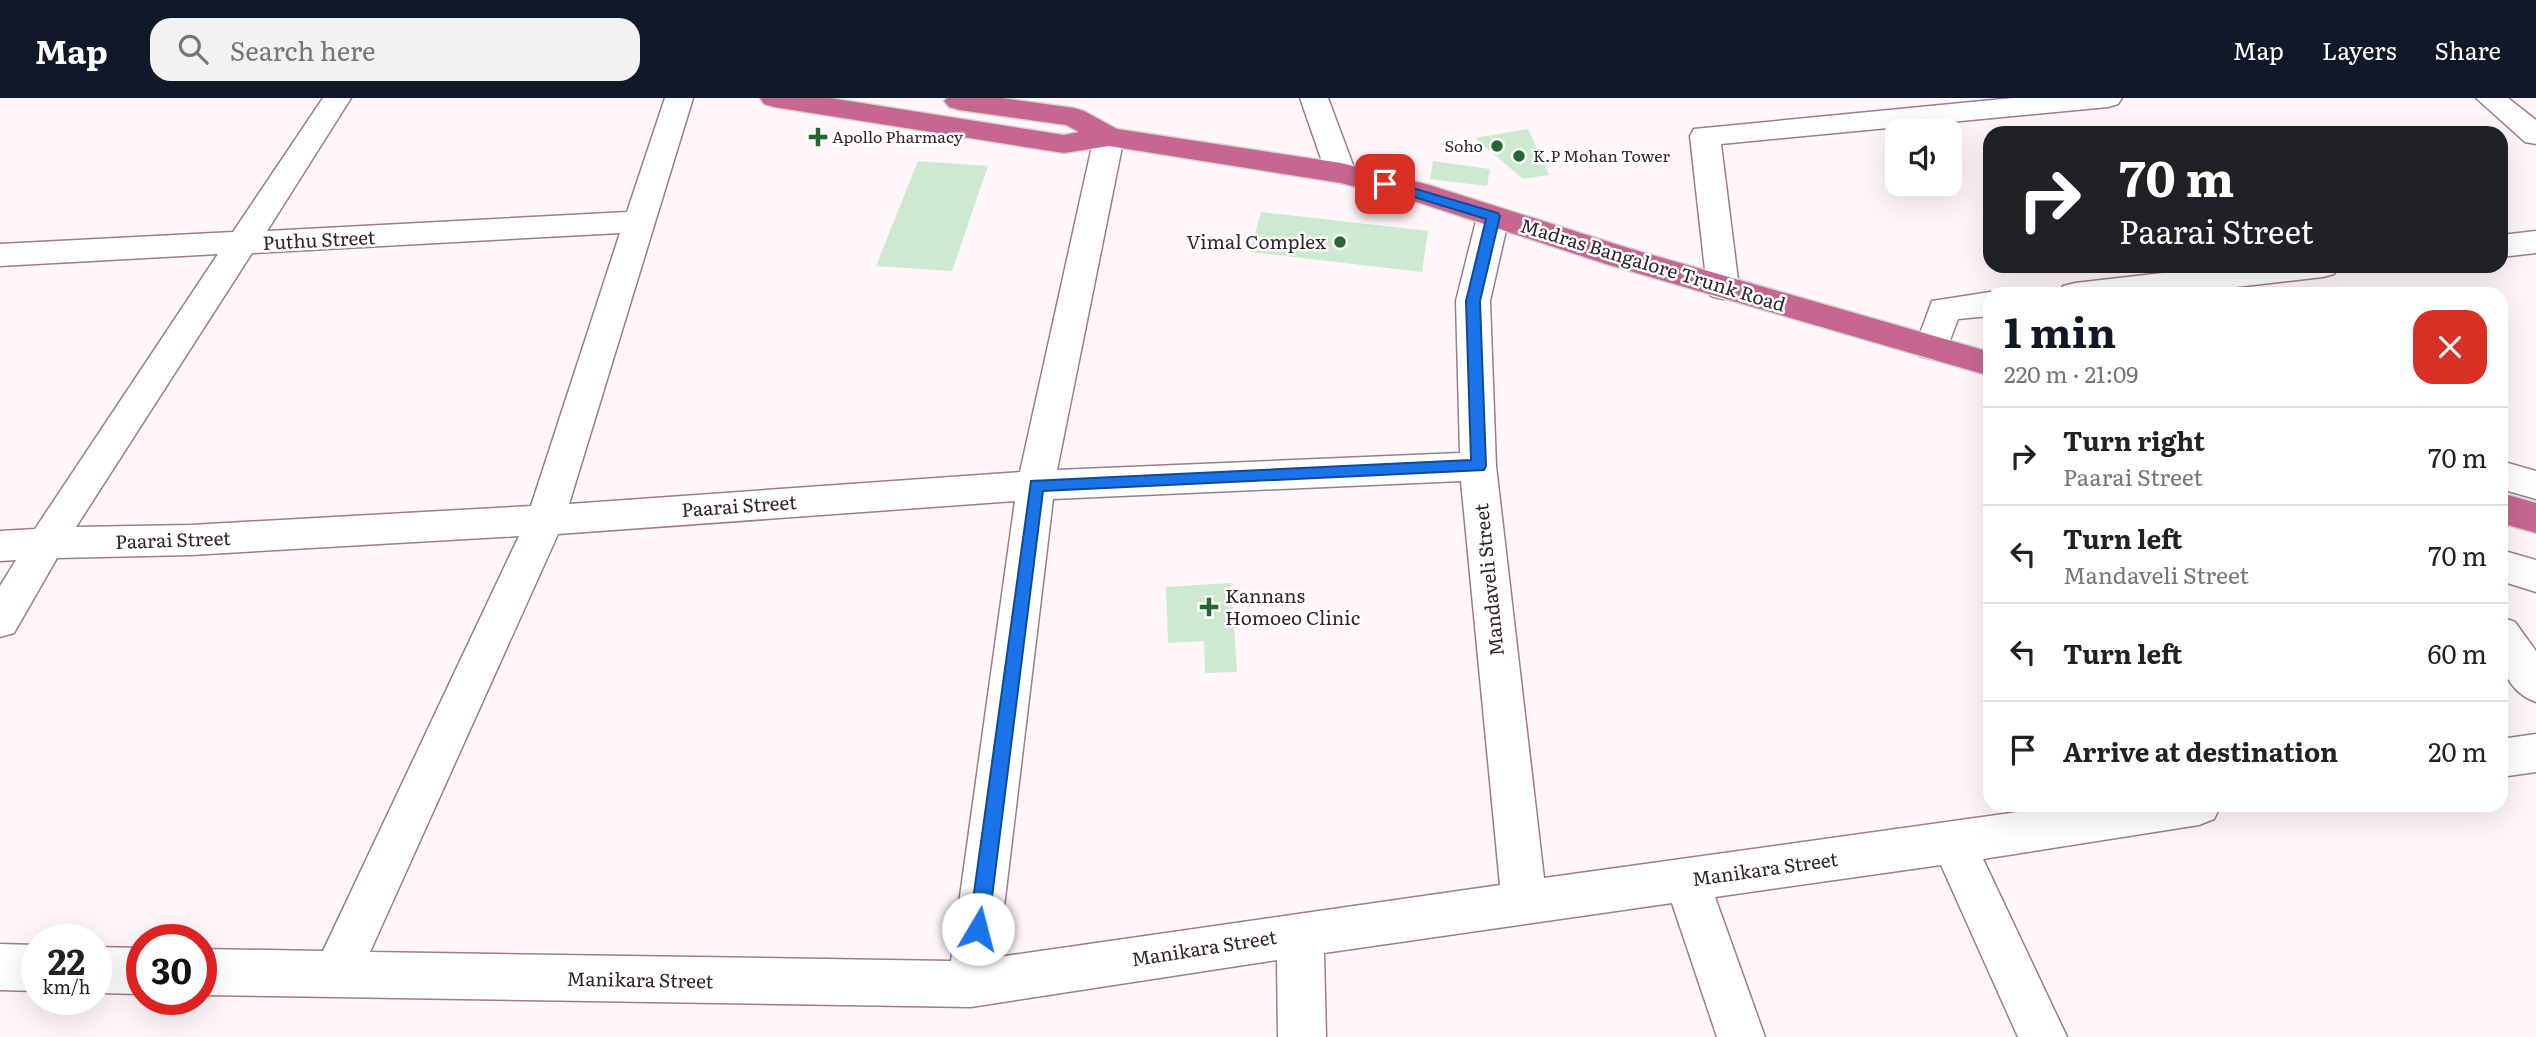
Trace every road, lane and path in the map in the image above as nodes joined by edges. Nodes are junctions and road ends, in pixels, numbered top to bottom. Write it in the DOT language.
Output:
graph roads {
  1 [pos="337,98"];
  2 [pos="679,98"];
  3 [pos="774,98"];
  4 [pos="939,98"];
  5 [pos="1314,98"];
  6 [pos="2108,98"];
  7 [pos="2490,98"];
  8 [pos="2536,135"];
  9 [pos="1109,137"];
  10 [pos="1341,173"];
  11 [pos="1493,216"];
  12 [pos="638,222"];
  13 [pos="2536,242"];
  14 [pos="240,244"];
  15 [pos="2508,245"];
  16 [pos="0,255"];
  17 [pos="2261,273"];
  18 [pos="2137,287"];
  19 [pos="1723,288"];
  20 [pos="1983,305"];
  21 [pos="1931,347"];
  22 [pos="1983,362"];
  23 [pos="1478,466"];
  24 [pos="2517,484"];
  25 [pos="1036,485"];
  26 [pos="2536,518"];
  27 [pos="545,520"];
  28 [pos="46,543"];
  29 [pos="0,546"];
  30 [pos="2508,568"];
  31 [pos="2536,576"];
  32 [pos="0,621"];
  33 [pos="2508,644"];
  34 [pos="2536,684"];
  35 [pos="2536,752"];
  36 [pos="2508,757"];
  37 [pos="2154,812"];
  38 [pos="1953,843"];
  39 [pos="1687,880"];
  40 [pos="1524,902"];
  41 [pos="1300,934"];
  42 [pos="0,967"];
  43 [pos="21,968"];
  44 [pos="217,972"];
  45 [pos="335,976"];
  46 [pos="971,984"];
  47 [pos="1302,1037"];
  48 [pos="1741,1037"];
  49 [pos="2043,1037"];
  1 -- 14 [label="street"];
  2 -- 12 [label="street"];
  3 -- 9 [label="highway, Madras Bangalore Trunk Road"];
  4 -- 9 [label="highway, Madras Bangalore Trunk Road"];
  5 -- 10 [label="street"];
  6 -- 19 [label="street"];
  7 -- 8 [label="street"];
  9 -- 10 [label="highway, Madras Bangalore Trunk Road"];
  9 -- 25 [label="street"];
  10 -- 11 [label="highway, Madras Bangalore Trunk Road"];
  11 -- 19 [label="highway, Madras Bangalore Trunk Road"];
  11 -- 23 [label="street, Mandaveli Street"];
  12 -- 14 [label="street, Puthu Street"];
  12 -- 27 [label="street"];
  13 -- 15 [label="street"];
  14 -- 16 [label="street, Puthu Street"];
  14 -- 28 [label="street"];
  17 -- 18 [label="street"];
  19 -- 21 [label="highway, Madras Bangalore Trunk Road"];
  20 -- 21 [label="street"];
  21 -- 22 [label="highway, Madras Bangalore Trunk Road"];
  23 -- 25 [label="street, Paarai Street"];
  23 -- 40 [label="street, Mandaveli Street"];
  24 -- 26 [label="highway"];
  25 -- 27 [label="street, Paarai Street"];
  25 -- 46 [label="street"];
  27 -- 28 [label="street, Paarai Street"];
  27 -- 45 [label="street"];
  28 -- 29 [label="street, Paarai Street"];
  28 -- 32 [label="street"];
  30 -- 31 [label="street"];
  33 -- 34 [label="street"];
  35 -- 36 [label="street"];
  37 -- 38 [label="street, Manikara Street"];
  38 -- 39 [label="street, Manikara Street"];
  38 -- 49 [label="street"];
  39 -- 40 [label="street, Manikara Street"];
  39 -- 48 [label="street"];
  40 -- 41 [label="street, Manikara Street"];
  41 -- 46 [label="street, Manikara Street"];
  41 -- 47 [label="street"];
  42 -- 43 [label="street"];
  44 -- 45 [label="street, Manikara Street"];
  45 -- 46 [label="street, Manikara Street"];
}
